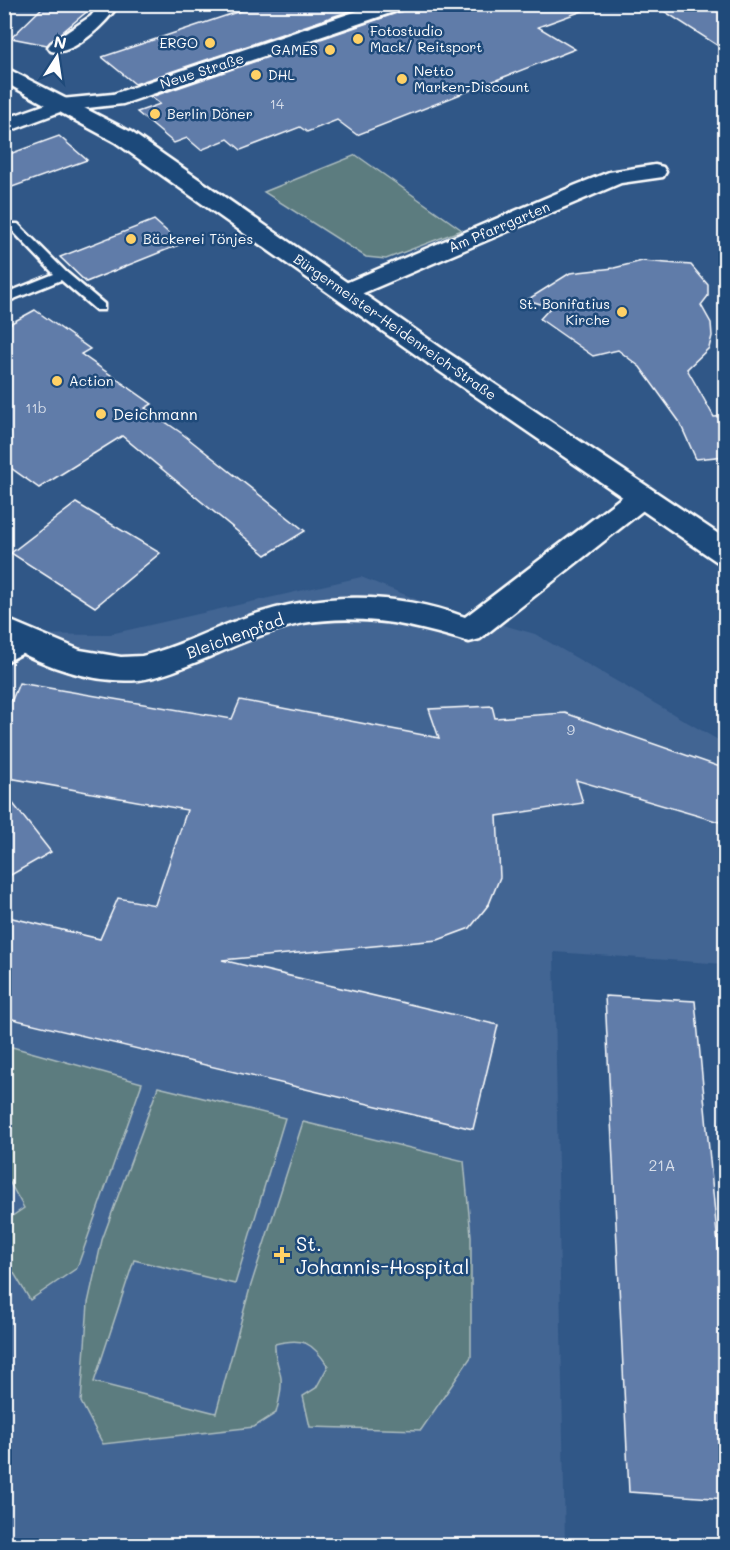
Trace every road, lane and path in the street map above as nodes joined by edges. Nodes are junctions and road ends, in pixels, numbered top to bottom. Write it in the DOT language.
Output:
graph roads {
  1 [pos="110,4"];
  2 [pos="398,4"];
  3 [pos="58,47"];
  4 [pos="4,74"];
  5 [pos="4,93"];
  6 [pos="61,105"];
  7 [pos="4,127"];
  8 [pos="655,172"];
  9 [pos="14,226"];
  10 [pos="62,275"];
  11 [pos="345,292"];
  12 [pos="4,298"];
  13 [pos="100,307"];
  14 [pos="641,497"];
  15 [pos="726,554"];
  16 [pos="12,643"];
  1 -- 3 [label="street"];
  2 -- 6 [label="street, Neue Straße"];
  4 -- 6 [label="street, Bürgermeister-Heidenreich-Straße"];
  5 -- 6 [label="street, Bürgermeister-Heidenreich-Straße"];
  6 -- 7 [label="street, Neue Straße"];
  6 -- 11 [label="street, Bürgermeister-Heidenreich-Straße"];
  8 -- 11 [label="street, Am Pfarrgarten"];
  9 -- 10 [label="lane"];
  10 -- 12 [label="lane"];
  10 -- 13 [label="lane"];
  11 -- 14 [label="street, Bürgermeister-Heidenreich-Straße"];
  14 -- 15 [label="street, Bürgermeister-Heidenreich-Straße"];
  14 -- 16 [label="street, Bleichenpfad"];
}
